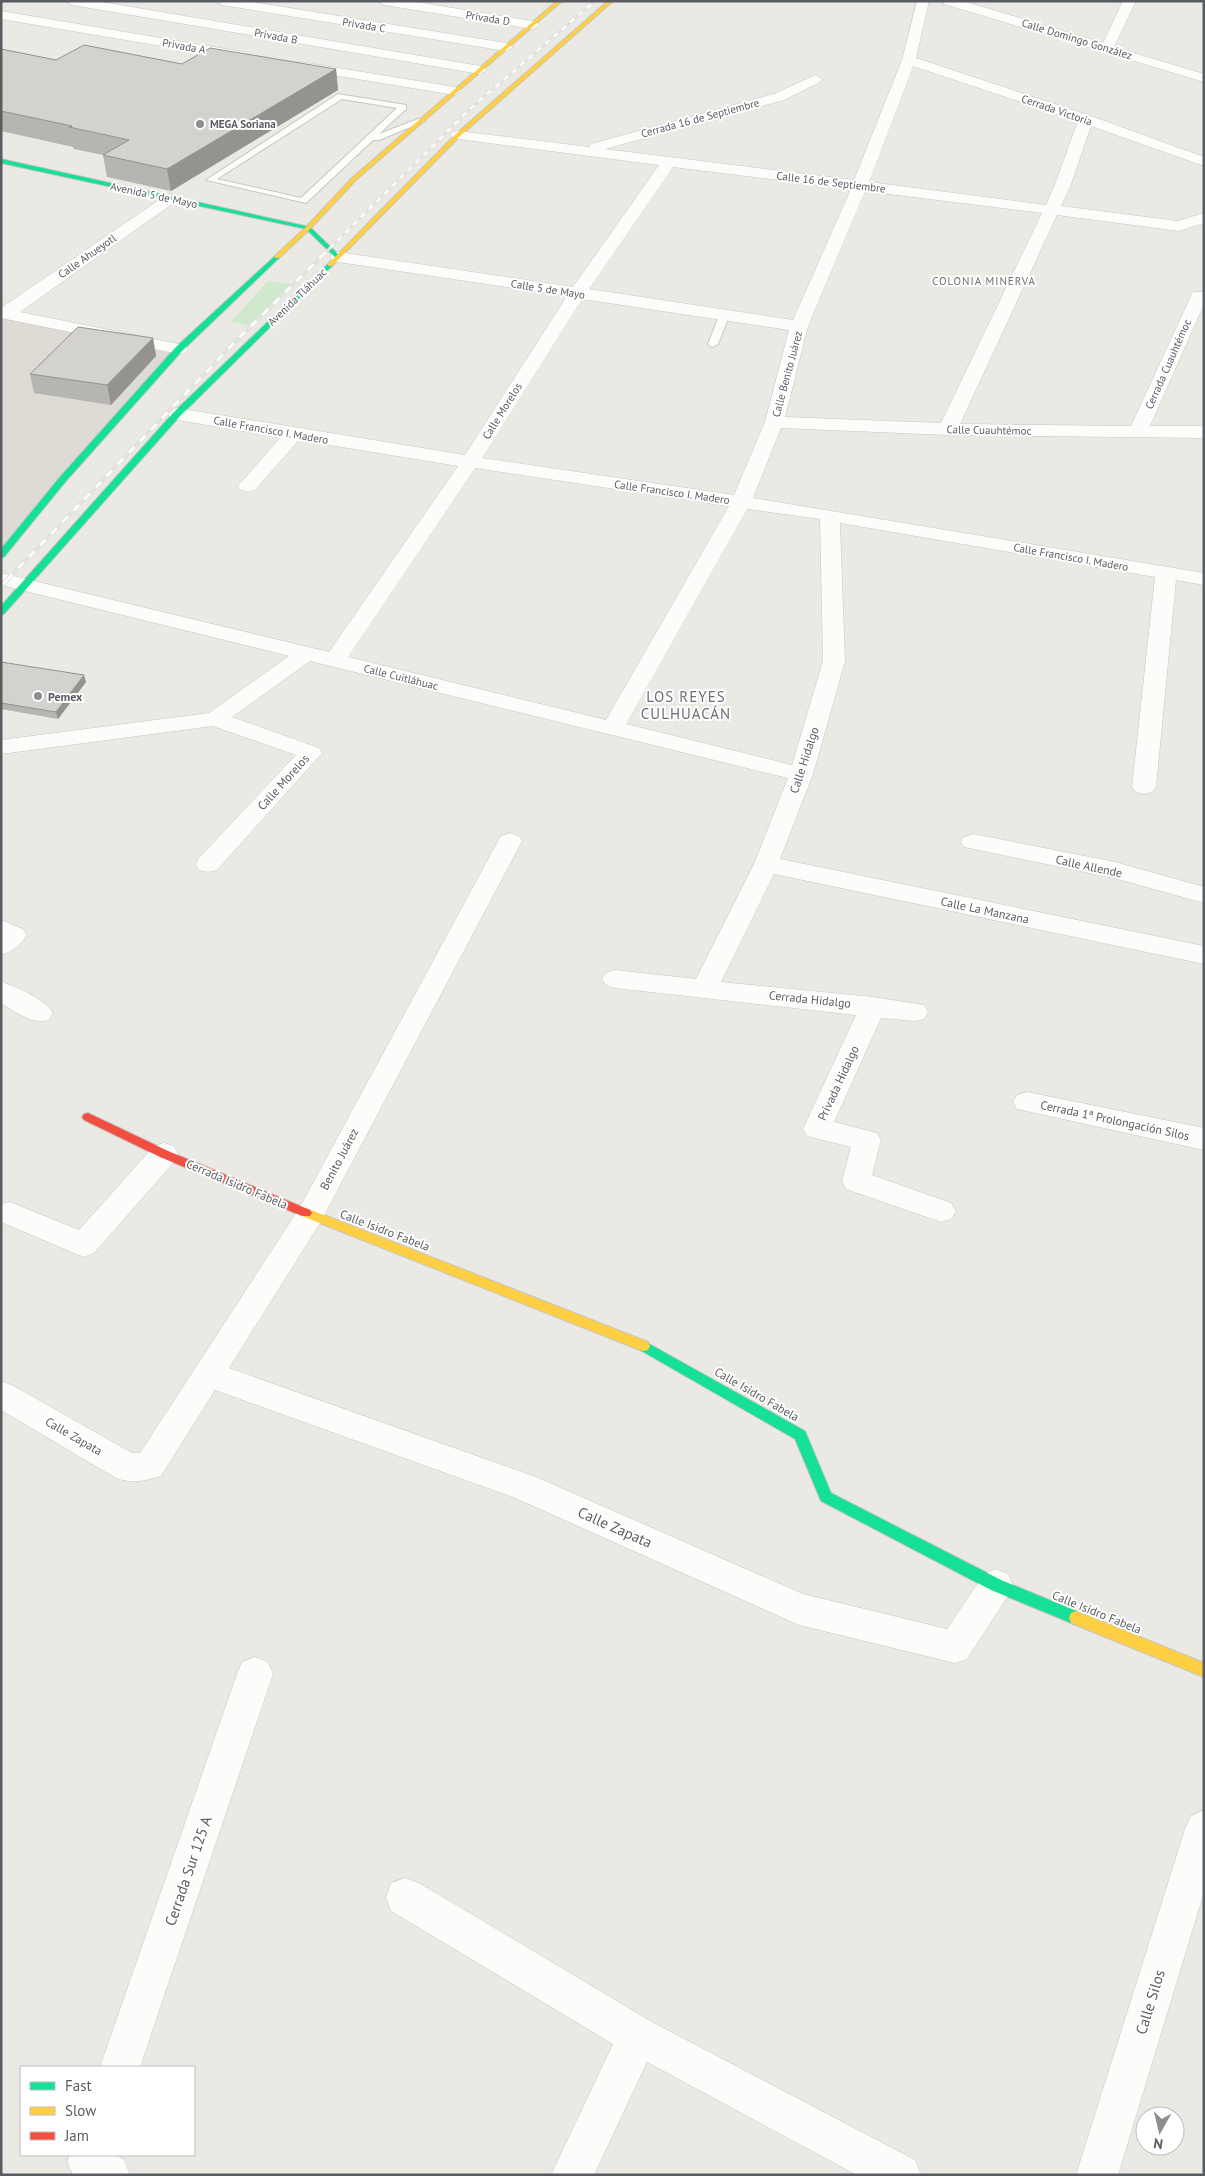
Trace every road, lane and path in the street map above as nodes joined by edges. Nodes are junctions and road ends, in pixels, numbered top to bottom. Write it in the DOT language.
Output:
graph roads {
  1 [pos="72,1"];
  2 [pos="222,1"];
  3 [pos="384,1"];
  4 [pos="560,1"];
  5 [pos="611,1"];
  6 [pos="923,1"];
  7 [pos="949,1"];
  8 [pos="1130,1"];
  9 [pos="1,15"];
  10 [pos="533,25"];
  11 [pos="506,47"];
  12 [pos="1107,48"];
  13 [pos="257,58"];
  14 [pos="909,60"];
  15 [pos="287,64"];
  16 [pos="480,70"];
  17 [pos="1204,78"];
  18 [pos="815,79"];
  19 [pos="455,91"];
  20 [pos="1086,119"];
  21 [pos="421,121"];
  22 [pos="458,135"];
  23 [pos="369,140"];
  24 [pos="583,150"];
  25 [pos="347,160"];
  26 [pos="1,161"];
  27 [pos="670,162"];
  28 [pos="1204,162"];
  29 [pos="354,179"];
  30 [pos="860,185"];
  31 [pos="170,199"];
  32 [pos="328,209"];
  33 [pos="1051,210"];
  34 [pos="344,211"];
  35 [pos="361,213"];
  36 [pos="378,214"];
  37 [pos="1204,218"];
  38 [pos="308,228"];
  39 [pos="338,257"];
  40 [pos="576,294"];
  41 [pos="1201,296"];
  42 [pos="3,313"];
  43 [pos="724,316"];
  44 [pos="799,326"];
  45 [pos="713,344"];
  46 [pos="179,350"];
  47 [pos="177,414"];
  48 [pos="774,422"];
  49 [pos="948,429"];
  50 [pos="1138,431"];
  51 [pos="1204,432"];
  52 [pos="294,434"];
  53 [pos="470,462"];
  54 [pos="248,486"];
  55 [pos="741,502"];
  56 [pos="830,515"];
  57 [pos="1,555"];
  58 [pos="1166,574"];
  59 [pos="1,579"];
  60 [pos="1204,579"];
  61 [pos="25,585"];
  62 [pos="1,612"];
  63 [pos="306,654"];
  64 [pos="334,661"];
  65 [pos="215,719"];
  66 [pos="612,729"];
  67 [pos="1,747"];
  68 [pos="801,774"];
  69 [pos="1144,787"];
  70 [pos="510,841"];
  71 [pos="973,842"];
  72 [pos="208,864"];
  73 [pos="766,864"];
  74 [pos="1204,895"];
  75 [pos="1,928"];
  76 [pos="1,946"];
  77 [pos="1204,955"];
  78 [pos="615,979"];
  79 [pos="705,988"];
  80 [pos="1,991"];
  81 [pos="873,1006"];
  82 [pos="916,1012"];
  83 [pos="40,1013"];
  84 [pos="1027,1102"];
  85 [pos="88,1117"];
  86 [pos="1204,1139"];
  87 [pos="164,1154"];
  88 [pos="941,1212"];
  89 [pos="10,1213"];
  90 [pos="310,1215"];
  91 [pos="208,1374"];
  92 [pos="1,1394"];
  93 [pos="149,1466"];
  94 [pos="996,1585"];
  95 [pos="1204,1670"];
  96 [pos="256,1674"];
  97 [pos="1204,1829"];
  98 [pos="405,1898"];
  99 [pos="638,2036"];
  100 [pos="120,2066"];
  101 [pos="572,2175"];
  102 [pos="900,2175"];
  103 [pos="1096,2175"];
  1 -- 16 [label="street, Privada B"];
  2 -- 11 [label="street, Privada C"];
  3 -- 10 [label="street, Privada D"];
  4 -- 10 [label="main road"];
  5 -- 22 [label="main road, Avenida Tláhuac"];
  6 -- 14 [label="street, Calle Benito Juárez"];
  7 -- 12 [label="street, Calle Domingo González"];
  8 -- 12 [label="street"];
  9 -- 13 [label="street, Privada A"];
  10 -- 11 [label="main road"];
  11 -- 16 [label="main road"];
  12 -- 17 [label="street, Calle Domingo González"];
  14 -- 20 [label="street, Cerrada Victoria"];
  14 -- 30 [label="street, Calle Benito Juárez"];
  15 -- 19 [label="street"];
  16 -- 19 [label="main road"];
  18 -- 24 [label="street, Cerrada 16 de Septiembre"];
  19 -- 21 [label="main road"];
  20 -- 28 [label="street, Cerrada Victoria"];
  20 -- 33 [label="street"];
  21 -- 23 [label="lane"];
  21 -- 29 [label="main road"];
  22 -- 24 [label="street, Calle 16 de Septiembre"];
  22 -- 36 [label="main road, Avenida Tláhuac"];
  23 -- 25 [label="lane"];
  23 -- 25 [label="lane"];
  24 -- 27 [label="street, Calle 16 de Septiembre"];
  25 -- 29 [label="lane"];
  26 -- 31 [label="main road, Avenida 5 de Mayo"];
  27 -- 30 [label="street, Calle 16 de Septiembre"];
  27 -- 40 [label="street, Calle Morelos"];
  29 -- 32 [label="main road"];
  30 -- 33 [label="street, Calle 16 de Septiembre"];
  30 -- 44 [label="street, Calle Benito Juárez"];
  31 -- 38 [label="main road, Avenida 5 de Mayo"];
  31 -- 42 [label="street, Calle Ahueyotl"];
  32 -- 34 [label="main road"];
  32 -- 38 [label="main road"];
  33 -- 37 [label="street, Calle 16 de Septiembre"];
  33 -- 49 [label="street"];
  35 -- 36 [label="main road"];
  36 -- 39 [label="main road, Avenida Tláhuac"];
  38 -- 39 [label="main road"];
  38 -- 46 [label="main road"];
  39 -- 40 [label="street, Calle 5 de Mayo"];
  39 -- 47 [label="main road, Avenida Tláhuac"];
  40 -- 43 [label="street, Calle 5 de Mayo"];
  40 -- 53 [label="street, Calle Morelos"];
  41 -- 50 [label="street, Cerrada Cuauhtémoc"];
  42 -- 46 [label="street"];
  43 -- 44 [label="street, Calle 5 de Mayo"];
  43 -- 45 [label="lane"];
  44 -- 48 [label="street, Calle Benito Juárez"];
  46 -- 57 [label="main road"];
  47 -- 52 [label="street, Calle Francisco I. Madero"];
  47 -- 61 [label="main road, Avenida Tláhuac"];
  48 -- 49 [label="street, Calle Cuauhtémoc"];
  48 -- 55 [label="street, Calle Benito Juárez"];
  49 -- 50 [label="street, Calle Cuauhtémoc"];
  50 -- 51 [label="street, Calle Cuauhtémoc"];
  52 -- 53 [label="street, Calle Francisco I. Madero"];
  52 -- 54 [label="street"];
  53 -- 55 [label="street, Calle Francisco I. Madero"];
  53 -- 64 [label="street, Calle Morelos"];
  55 -- 56 [label="street, Calle Francisco I. Madero"];
  55 -- 66 [label="street, Calle Benito Juárez"];
  56 -- 58 [label="street, Calle Francisco I. Madero"];
  56 -- 68 [label="street, Calle Hidalgo"];
  58 -- 60 [label="street, Calle Francisco I. Madero"];
  58 -- 69 [label="street"];
  59 -- 61 [label="street, Calle Cuitláhuac"];
  61 -- 62 [label="main road, Avenida Tláhuac"];
  61 -- 63 [label="street, Calle Cuitláhuac"];
  63 -- 64 [label="street, Calle Cuitláhuac"];
  63 -- 65 [label="street, Calle Morelos"];
  64 -- 66 [label="street, Calle Cuitláhuac"];
  65 -- 67 [label="street, Calle Morelos"];
  65 -- 72 [label="street, Calle Morelos"];
  66 -- 68 [label="street, Calle Cuitláhuac"];
  68 -- 73 [label="street, Calle Hidalgo"];
  70 -- 90 [label="street, Benito Juárez"];
  71 -- 74 [label="street, Calle Allende"];
  73 -- 77 [label="street, Calle La Manzana"];
  73 -- 79 [label="street, Calle Hidalgo"];
  75 -- 76 [label="street"];
  78 -- 79 [label="street"];
  79 -- 81 [label="street, Cerrada Hidalgo"];
  80 -- 83 [label="street"];
  81 -- 82 [label="street, Cerrada Hidalgo"];
  81 -- 88 [label="street, Privada Hidalgo"];
  84 -- 86 [label="street, Cerrada 1ª Prolongación Silos"];
  85 -- 87 [label="main road, Cerrada Isidro Fabela"];
  87 -- 89 [label="street"];
  87 -- 90 [label="main road, Cerrada Isidro Fabela"];
  90 -- 91 [label="street, Benito Juárez"];
  90 -- 94 [label="main road, Calle Isidro Fabela"];
  91 -- 93 [label="street, Benito Juárez"];
  91 -- 94 [label="street, Calle Zapata"];
  92 -- 93 [label="street, Calle Zapata"];
  94 -- 95 [label="main road, Calle Isidro Fabela"];
  96 -- 100 [label="street, Cerrada Sur 125 A"];
  97 -- 103 [label="street, Calle Silos"];
  98 -- 99 [label="street"];
  99 -- 101 [label="street"];
  99 -- 102 [label="street"];
}
